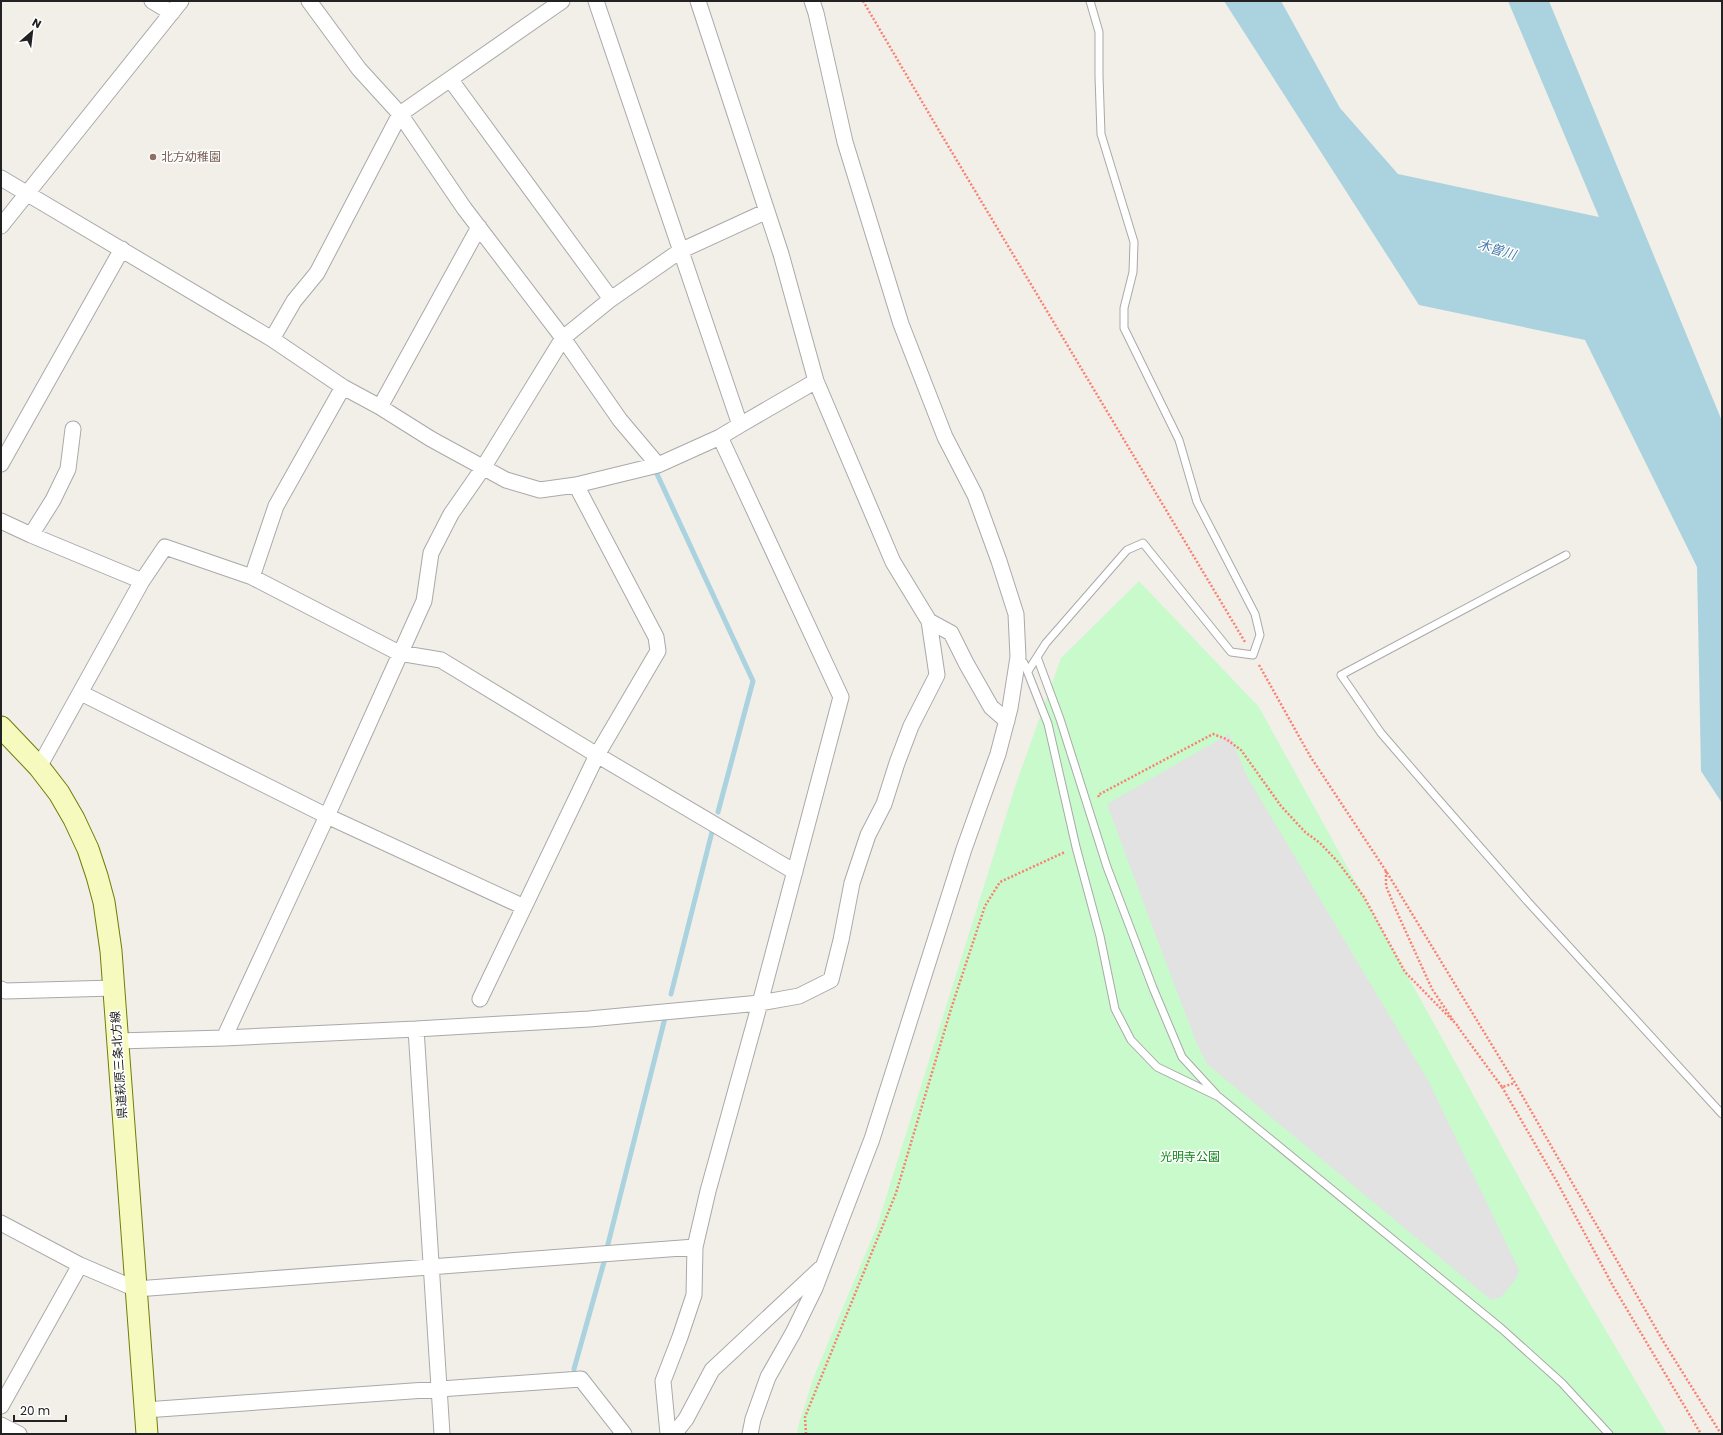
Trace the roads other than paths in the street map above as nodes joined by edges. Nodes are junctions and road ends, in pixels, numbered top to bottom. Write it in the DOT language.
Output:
graph roads {
  1 [pos="152,1"];
  2 [pos="309,1"];
  3 [pos="562,1"];
  4 [pos="596,1"];
  5 [pos="698,1"];
  6 [pos="812,1"];
  7 [pos="1090,1"];
  8 [pos="177,7"];
  9 [pos="450,79"];
  10 [pos="400,114"];
  11 [pos="1,178"];
  12 [pos="28,194"];
  13 [pos="767,212"];
  14 [pos="1,226"];
  15 [pos="479,227"];
  16 [pos="122,249"];
  17 [pos="680,251"];
  18 [pos="611,299"];
  19 [pos="562,338"];
  20 [pos="272,339"];
  21 [pos="816,381"];
  22 [pos="343,387"];
  23 [pos="380,407"];
  24 [pos="740,425"];
  25 [pos="73,429"];
  26 [pos="720,437"];
  27 [pos="1,464"];
  28 [pos="658,465"];
  29 [pos="484,468"];
  30 [pos="576,485"];
  31 [pos="1,521"];
  32 [pos="31,535"];
  33 [pos="1566,555"];
  34 [pos="252,577"];
  35 [pos="142,581"];
  36 [pos="929,621"];
  37 [pos="399,653"];
  38 [pos="1018,657"];
  39 [pos="1037,658"];
  40 [pos="1028,671"];
  41 [pos="81,693"];
  42 [pos="1007,721"];
  43 [pos="1,727"];
  44 [pos="597,755"];
  45 [pos="40,767"];
  46 [pos="327,816"];
  47 [pos="794,872"];
  48 [pos="524,907"];
  49 [pos="114,988"];
  50 [pos="2,994"];
  51 [pos="480,999"];
  52 [pos="760,1003"];
  53 [pos="416,1029"];
  54 [pos="224,1038"];
  55 [pos="118,1041"];
  56 [pos="1219,1097"];
  57 [pos="1722,1114"];
  58 [pos="1,1223"];
  59 [pos="695,1247"];
  60 [pos="80,1265"];
  61 [pos="432,1266"];
  62 [pos="823,1266"];
  63 [pos="136,1289"];
  64 [pos="439,1390"];
  65 [pos="1,1406"];
  66 [pos="145,1410"];
  67 [pos="1,1425"];
  68 [pos="19,1434"];
  69 [pos="147,1434"];
  70 [pos="442,1434"];
  71 [pos="624,1434"];
  72 [pos="668,1434"];
  73 [pos="674,1434"];
  74 [pos="750,1434"];
  75 [pos="1609,1434"];
  1 -- 8 [label="street"];
  2 -- 10 [label="street"];
  3 -- 9 [label="street"];
  4 -- 17 [label="street"];
  5 -- 13 [label="street"];
  6 -- 38 [label="street"];
  7 -- 39 [label="lane"];
  8 -- 12 [label="street"];
  9 -- 10 [label="street"];
  9 -- 18 [label="street"];
  10 -- 15 [label="street"];
  10 -- 20 [label="street"];
  11 -- 12 [label="street"];
  12 -- 14 [label="street"];
  12 -- 16 [label="street"];
  13 -- 17 [label="street"];
  13 -- 21 [label="street"];
  15 -- 19 [label="street"];
  15 -- 23 [label="street"];
  16 -- 20 [label="street"];
  16 -- 27 [label="street"];
  17 -- 18 [label="street"];
  17 -- 24 [label="street"];
  18 -- 19 [label="street"];
  19 -- 28 [label="street"];
  19 -- 29 [label="street"];
  20 -- 22 [label="street"];
  21 -- 24 [label="street"];
  21 -- 36 [label="street"];
  22 -- 23 [label="street"];
  22 -- 34 [label="street"];
  23 -- 29 [label="street"];
  24 -- 26 [label="street"];
  25 -- 32 [label="street"];
  26 -- 28 [label="street"];
  26 -- 47 [label="street"];
  28 -- 30 [label="street"];
  29 -- 30 [label="street"];
  29 -- 37 [label="street"];
  30 -- 44 [label="street"];
  31 -- 32 [label="street"];
  32 -- 35 [label="street"];
  33 -- 57 [label="lane"];
  34 -- 35 [label="street"];
  34 -- 37 [label="street"];
  35 -- 41 [label="street"];
  36 -- 42 [label="street"];
  36 -- 52 [label="street"];
  37 -- 44 [label="street"];
  37 -- 46 [label="street"];
  38 -- 40 [label="lane"];
  38 -- 42 [label="street"];
  39 -- 40 [label="lane"];
  39 -- 56 [label="lane"];
  40 -- 56 [label="lane"];
  41 -- 45 [label="street"];
  41 -- 46 [label="street"];
  42 -- 62 [label="street"];
  43 -- 45 [label="main road, 県道萩原三条北方線"];
  44 -- 47 [label="street"];
  44 -- 48 [label="street"];
  45 -- 49 [label="main road, 県道萩原三条北方線"];
  46 -- 48 [label="street"];
  46 -- 54 [label="street"];
  47 -- 52 [label="street"];
  48 -- 51 [label="street"];
  49 -- 50 [label="street"];
  49 -- 55 [label="main road, 県道萩原三条北方線"];
  52 -- 53 [label="street"];
  52 -- 59 [label="street"];
  53 -- 54 [label="street"];
  53 -- 61 [label="street"];
  54 -- 55 [label="street"];
  55 -- 63 [label="main road, 県道萩原三条北方線"];
  56 -- 75 [label="lane"];
  58 -- 60 [label="street"];
  59 -- 61 [label="street"];
  59 -- 72 [label="street"];
  60 -- 63 [label="street"];
  60 -- 65 [label="street"];
  61 -- 63 [label="street"];
  61 -- 64 [label="street"];
  62 -- 73 [label="street"];
  62 -- 74 [label="street"];
  63 -- 66 [label="main road, 県道萩原三条北方線"];
  64 -- 66 [label="street"];
  64 -- 70 [label="street"];
  64 -- 71 [label="street"];
  66 -- 69 [label="main road, 県道萩原三条北方線"];
  67 -- 68 [label="street"];
}
